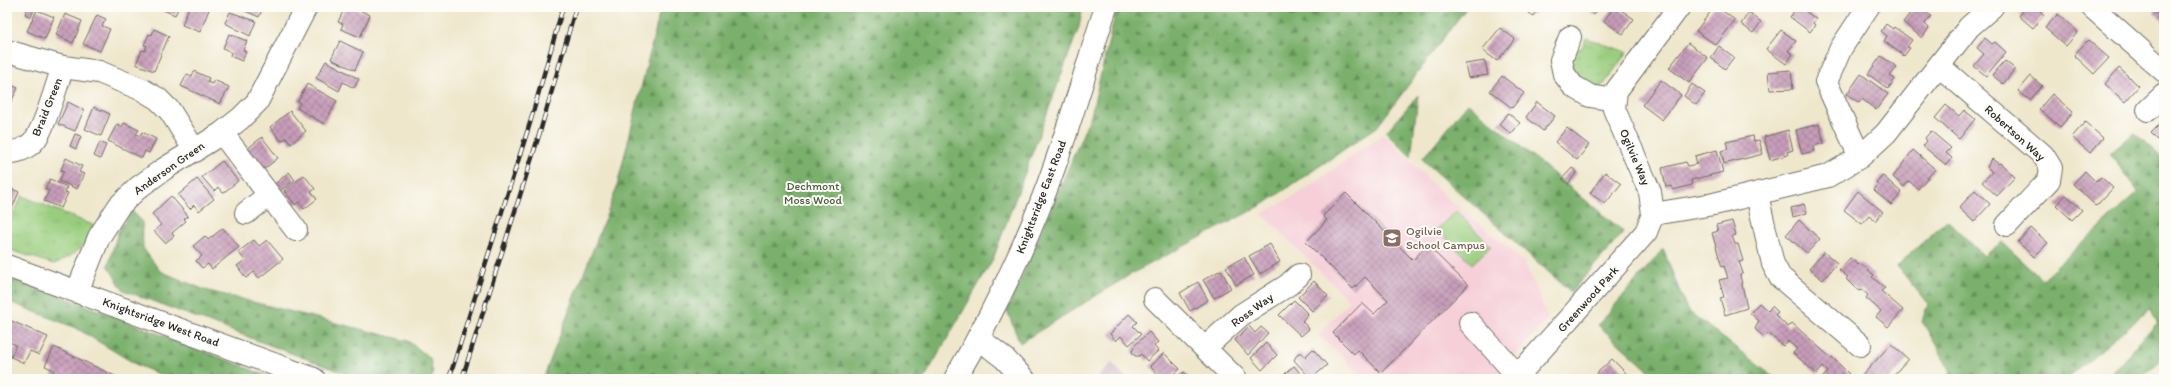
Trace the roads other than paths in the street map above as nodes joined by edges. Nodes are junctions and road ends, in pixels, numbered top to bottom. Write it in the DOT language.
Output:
graph roads {
  1 [pos="306,7"];
  2 [pos="1106,7"];
  3 [pos="1679,7"];
  4 [pos="1868,7"];
  5 [pos="1992,7"];
  6 [pos="2092,7"];
  7 [pos="1570,37"];
  8 [pos="7,51"];
  9 [pos="1939,66"];
  10 [pos="63,67"];
  11 [pos="2164,71"];
  12 [pos="2164,95"];
  13 [pos="1615,100"];
  14 [pos="2148,110"];
  15 [pos="222,133"];
  16 [pos="194,151"];
  17 [pos="7,152"];
  18 [pos="1860,157"];
  19 [pos="269,195"];
  20 [pos="1757,195"];
  21 [pos="246,213"];
  22 [pos="1653,214"];
  23 [pos="2007,226"];
  24 [pos="296,230"];
  25 [pos="7,266"];
  26 [pos="1299,274"];
  27 [pos="77,292"];
  28 [pos="1155,299"];
  29 [pos="1470,323"];
  30 [pos="978,338"];
  31 [pos="1860,345"];
  32 [pos="1206,348"];
  33 [pos="1516,378"];
  34 [pos="314,379"];
  35 [pos="955,379"];
  36 [pos="1024,379"];
  37 [pos="1236,379"];
  1 -- 15 [label="street, Anderson Green"];
  2 -- 30 [label="street, Knightsridge East Road"];
  3 -- 13 [label="street"];
  4 -- 18 [label="street"];
  5 -- 9 [label="street"];
  6 -- 11 [label="street"];
  7 -- 13 [label="street"];
  8 -- 10 [label="street, Braid Green"];
  9 -- 18 [label="street"];
  9 -- 23 [label="street, Robertson Way"];
  10 -- 16 [label="street, Braid Green"];
  10 -- 17 [label="street, Braid Green"];
  12 -- 14 [label="street"];
  13 -- 22 [label="street, Ogilvie Way"];
  15 -- 16 [label="street, Anderson Green"];
  15 -- 19 [label="street"];
  16 -- 27 [label="street, Anderson Green"];
  18 -- 20 [label="street"];
  19 -- 21 [label="street"];
  19 -- 24 [label="street"];
  20 -- 22 [label="street"];
  20 -- 31 [label="street"];
  22 -- 33 [label="street, Greenwood Park"];
  25 -- 27 [label="street, Knightsridge West Road"];
  26 -- 32 [label="street, Ross Way"];
  27 -- 34 [label="street, Knightsridge West Road"];
  28 -- 32 [label="street"];
  29 -- 33 [label="street"];
  30 -- 35 [label="street, Knightsridge East Road"];
  30 -- 36 [label="street"];
  32 -- 37 [label="street"];
}
